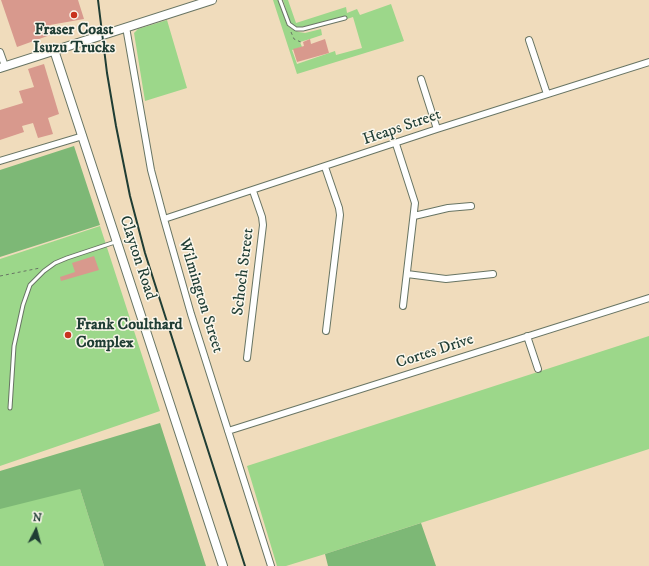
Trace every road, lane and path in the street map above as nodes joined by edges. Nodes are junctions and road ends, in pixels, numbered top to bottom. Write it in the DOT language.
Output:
graph roads {
  1 [pos="212,0"];
  2 [pos="280,0"];
  3 [pos="345,18"];
  4 [pos="291,26"];
  5 [pos="126,27"];
  6 [pos="529,40"];
  7 [pos="303,43"];
  8 [pos="54,50"];
  9 [pos="0,52"];
  10 [pos="649,62"];
  11 [pos="2,67"];
  12 [pos="421,79"];
  13 [pos="547,94"];
  14 [pos="437,129"];
  15 [pos="83,136"];
  16 [pos="396,144"];
  17 [pos="0,162"];
  18 [pos="325,167"];
  19 [pos="253,191"];
  20 [pos="471,206"];
  21 [pos="414,216"];
  22 [pos="164,219"];
  23 [pos="117,242"];
  24 [pos="50,265"];
  25 [pos="408,274"];
  26 [pos="493,274"];
  27 [pos="0,276"];
  28 [pos="649,298"];
  29 [pos="403,306"];
  30 [pos="326,331"];
  31 [pos="527,336"];
  32 [pos="246,358"];
  33 [pos="538,369"];
  34 [pos="10,408"];
  35 [pos="228,431"];
  36 [pos="223,566"];
  37 [pos="271,566"];
  1 -- 5 [label="street"];
  2 -- 4 [label="lane"];
  3 -- 4 [label="lane"];
  4 -- 7 [label="path"];
  5 -- 8 [label="street"];
  5 -- 22 [label="street, Wilmington Street"];
  6 -- 13 [label="street"];
  8 -- 11 [label="street"];
  8 -- 15 [label="street, Clayton Road"];
  9 -- 11 [label="street"];
  10 -- 13 [label="street, Heaps Street"];
  12 -- 14 [label="street"];
  13 -- 14 [label="street, Heaps Street"];
  14 -- 16 [label="street, Heaps Street"];
  15 -- 17 [label="street"];
  15 -- 23 [label="street, Clayton Road"];
  16 -- 18 [label="street, Heaps Street"];
  16 -- 21 [label="street"];
  18 -- 19 [label="street, Heaps Street"];
  18 -- 30 [label="street"];
  19 -- 22 [label="street, Heaps Street"];
  19 -- 32 [label="street, Schoch Street"];
  20 -- 21 [label="street"];
  21 -- 25 [label="street"];
  22 -- 35 [label="street, Wilmington Street"];
  23 -- 24 [label="lane"];
  23 -- 36 [label="street, Clayton Road"];
  24 -- 27 [label="path"];
  24 -- 34 [label="lane"];
  25 -- 26 [label="street"];
  25 -- 29 [label="street"];
  28 -- 31 [label="street, Cortes Drive"];
  31 -- 33 [label="street"];
  31 -- 35 [label="street, Cortes Drive"];
  35 -- 37 [label="street, Wilmington Street"];
}
